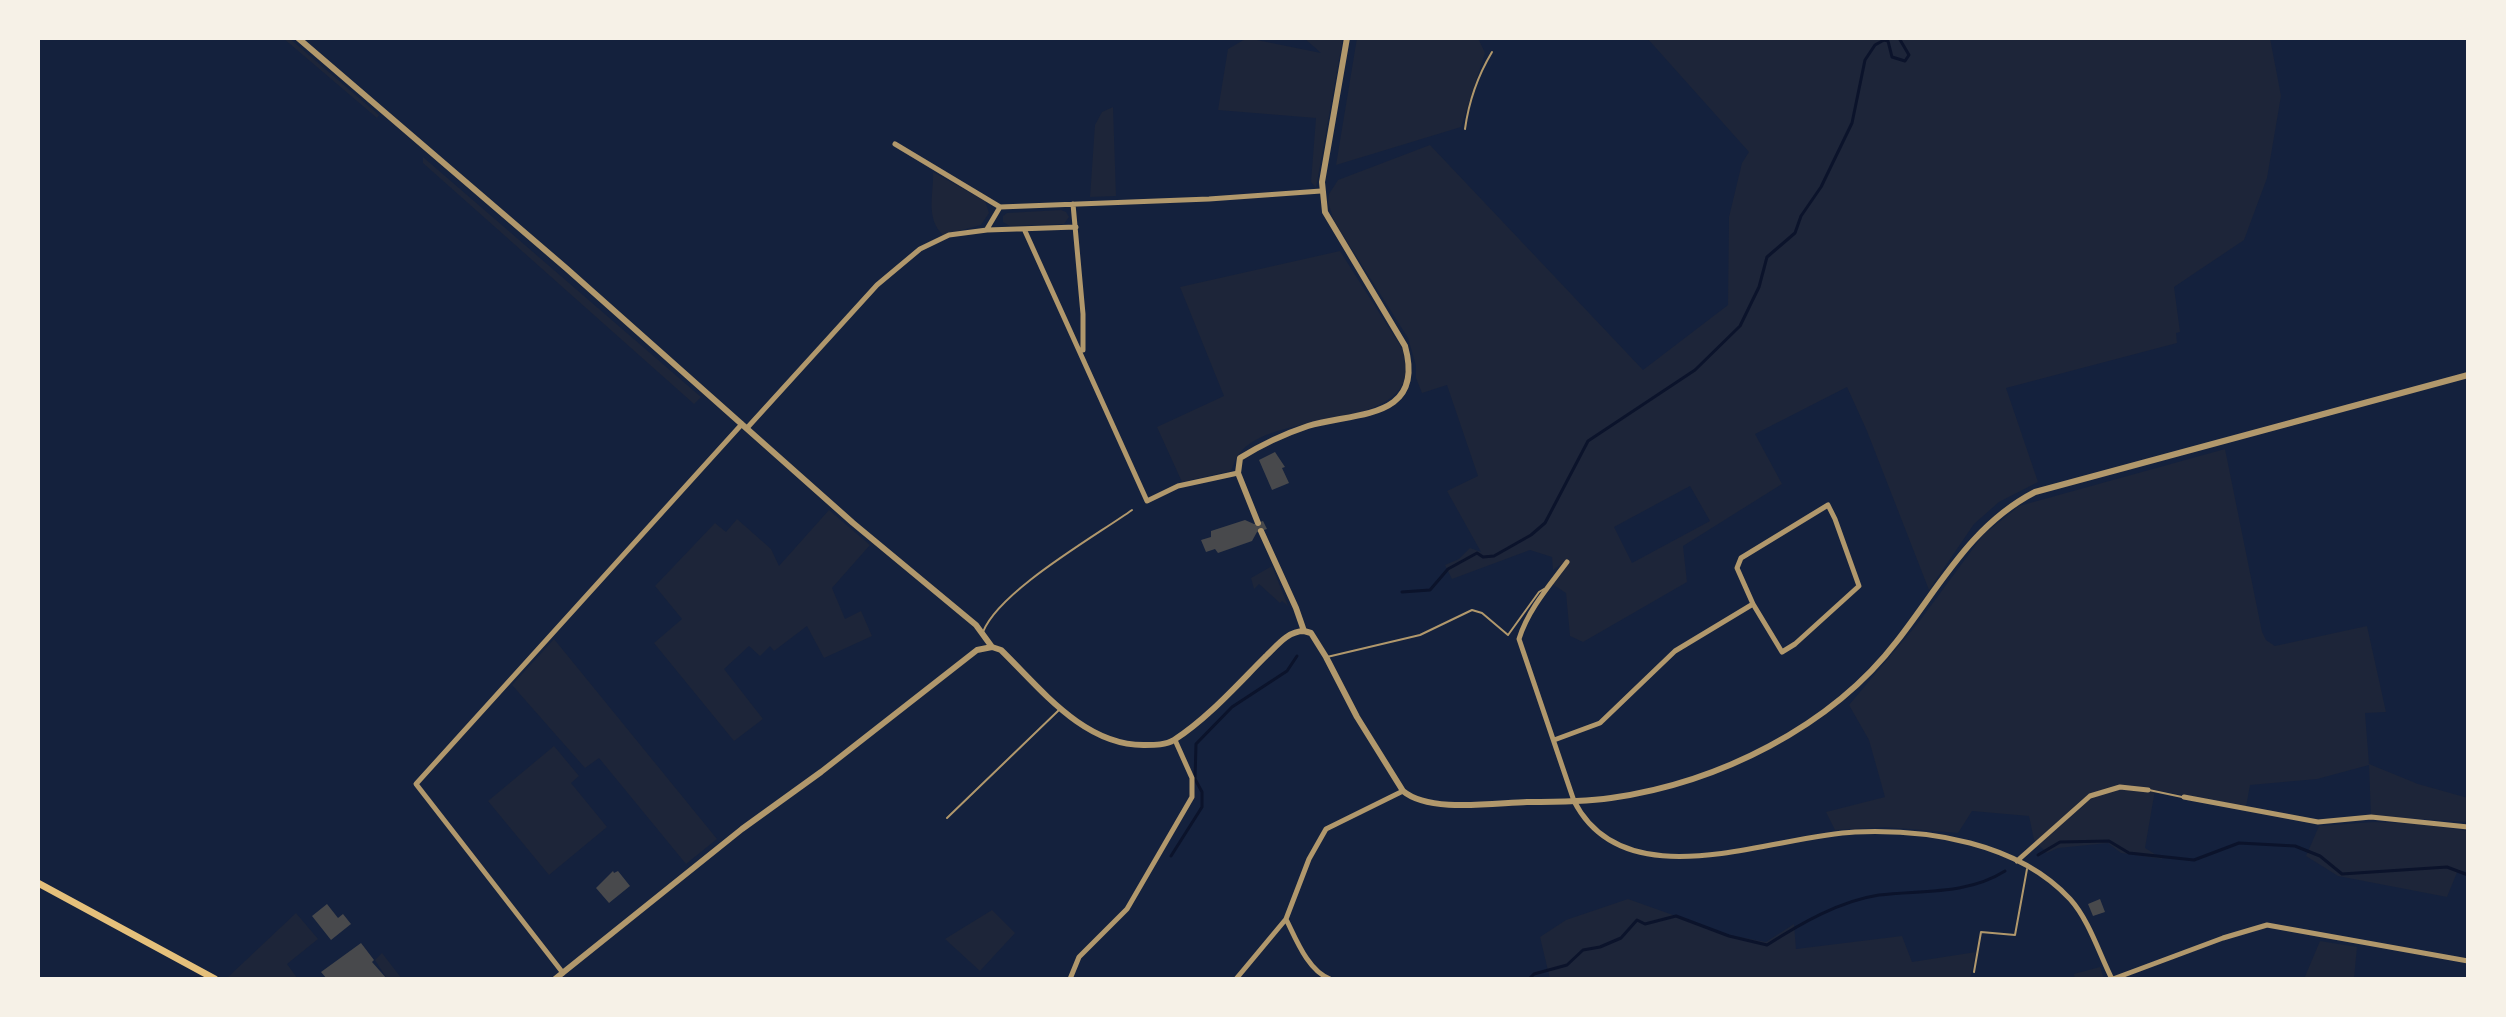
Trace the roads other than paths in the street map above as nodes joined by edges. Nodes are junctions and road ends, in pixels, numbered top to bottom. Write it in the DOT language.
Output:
graph roads {
  1 [pos="298,38"];
  2 [pos="1347,38"];
  3 [pos="1492,52"];
  4 [pos="1465,129"];
  5 [pos="895,144"];
  6 [pos="1321,191"];
  7 [pos="1073,204"];
  8 [pos="1000,207"];
  9 [pos="1076,227"];
  10 [pos="987,230"];
  11 [pos="1025,231"];
  12 [pos="1082,355"];
  13 [pos="2468,375"];
  14 [pos="744,426"];
  15 [pos="1238,473"];
  16 [pos="1132,510"];
  17 [pos="1567,562"];
  18 [pos="1547,588"];
  19 [pos="1753,604"];
  20 [pos="1304,631"];
  21 [pos="983,633"];
  22 [pos="992,647"];
  23 [pos="1326,657"];
  24 [pos="1061,708"];
  25 [pos="1175,740"];
  26 [pos="1554,740"];
  27 [pos="2148,790"];
  28 [pos="1403,791"];
  29 [pos="2184,797"];
  30 [pos="1574,801"];
  31 [pos="947,818"];
  32 [pos="2468,827"];
  33 [pos="2017,861"];
  34 [pos="2028,868"];
  35 [pos="38,883"];
  36 [pos="1286,919"];
  37 [pos="2468,961"];
  38 [pos="1974,972"];
  39 [pos="563,973"];
  40 [pos="215,979"];
  41 [pos="555,979"];
  42 [pos="1070,979"];
  43 [pos="1236,979"];
  44 [pos="1330,979"];
  45 [pos="2113,979"];
  1 -- 14 [label="street"];
  2 -- 6 [label="street"];
  3 -- 4 [label="lane"];
  5 -- 8 [label="street"];
  6 -- 7 [label="street"];
  6 -- 15 [label="street"];
  7 -- 8 [label="street"];
  7 -- 9 [label="street"];
  8 -- 10 [label="street"];
  9 -- 11 [label="street"];
  9 -- 12 [label="street"];
  10 -- 11 [label="street"];
  10 -- 14 [label="street"];
  11 -- 12 [label="street"];
  12 -- 15 [label="street"];
  13 -- 30 [label="street"];
  14 -- 21 [label="street"];
  14 -- 39 [label="street"];
  15 -- 20 [label="street"];
  16 -- 21 [label="lane"];
  17 -- 18 [label="street"];
  18 -- 23 [label="lane"];
  18 -- 26 [label="street"];
  19 -- 19 [label="street"];
  19 -- 26 [label="street"];
  20 -- 23 [label="street"];
  20 -- 25 [label="street"];
  21 -- 22 [label="street"];
  22 -- 24 [label="street"];
  22 -- 39 [label="street"];
  23 -- 28 [label="street"];
  24 -- 25 [label="street"];
  24 -- 31 [label="lane"];
  25 -- 42 [label="street"];
  26 -- 30 [label="street"];
  27 -- 29 [label="lane"];
  27 -- 33 [label="street"];
  28 -- 30 [label="street"];
  28 -- 36 [label="street"];
  29 -- 32 [label="street"];
  30 -- 33 [label="street"];
  33 -- 34 [label="street"];
  34 -- 38 [label="lane"];
  34 -- 45 [label="street"];
  35 -- 40 [label="main road"];
  36 -- 43 [label="street"];
  36 -- 44 [label="street"];
  37 -- 45 [label="street"];
  39 -- 41 [label="street"];
}
